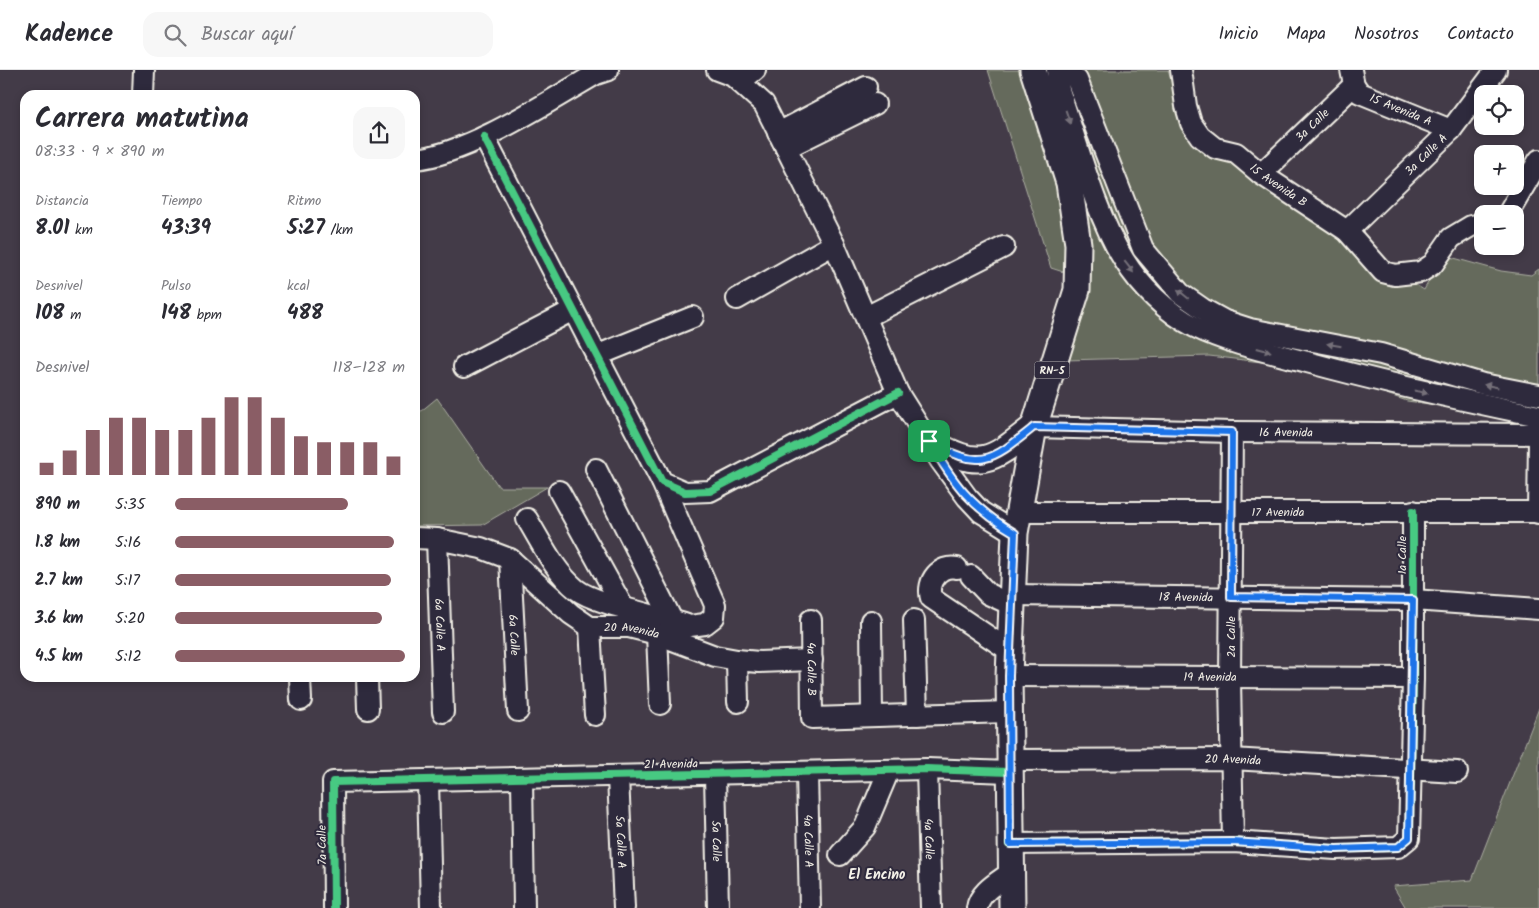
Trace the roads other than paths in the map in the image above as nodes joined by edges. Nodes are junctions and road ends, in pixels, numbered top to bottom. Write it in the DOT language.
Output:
graph roads {
  1 [pos="144,70"];
  2 [pos="608,70"];
  3 [pos="717,70"];
  4 [pos="1033,70"];
  5 [pos="1057,70"];
  6 [pos="1066,70"];
  7 [pos="1181,70"];
  8 [pos="1496,70"];
  9 [pos="747,76"];
  10 [pos="1352,78"];
  11 [pos="143,90"];
  12 [pos="870,96"];
  13 [pos="1451,130"];
  14 [pos="484,137"];
  15 [pos="782,141"];
  16 [pos="420,159"];
  17 [pos="1539,160"];
  18 [pos="1261,174"];
  19 [pos="1513,205"];
  20 [pos="1474,226"];
  21 [pos="1347,231"];
  22 [pos="834,244"];
  23 [pos="1004,247"];
  24 [pos="737,299"];
  25 [pos="572,310"];
  26 [pos="693,317"];
  27 [pos="866,317"];
  28 [pos="596,356"];
  29 [pos="464,367"];
  30 [pos="898,393"];
  31 [pos="1539,395"];
  32 [pos="1539,416"];
  33 [pos="1034,427"];
  34 [pos="1232,432"];
  35 [pos="1539,434"];
  36 [pos="1539,440"];
  37 [pos="929,441"];
  38 [pos="596,468"];
  39 [pos="662,482"];
  40 [pos="559,492"];
  41 [pos="1413,511"];
  42 [pos="1232,512"];
  43 [pos="1539,512"];
  44 [pos="527,519"];
  45 [pos="1016,523"];
  46 [pos="420,538"];
  47 [pos="437,539"];
  48 [pos="510,559"];
  49 [pos="1231,597"];
  50 [pos="1012,600"];
  51 [pos="1413,600"];
  52 [pos="624,607"];
  53 [pos="1539,609"];
  54 [pos="672,620"];
  55 [pos="811,620"];
  56 [pos="914,620"];
  57 [pos="871,621"];
  58 [pos="590,626"];
  59 [pos="657,634"];
  60 [pos="1010,651"];
  61 [pos="736,660"];
  62 [pos="812,660"];
  63 [pos="1009,676"];
  64 [pos="1413,678"];
  65 [pos="1230,679"];
  66 [pos="300,682"];
  67 [pos="367,682"];
  68 [pos="300,700"];
  69 [pos="738,702"];
  70 [pos="660,704"];
  71 [pos="368,709"];
  72 [pos="518,710"];
  73 [pos="443,712"];
  74 [pos="1009,712"];
  75 [pos="595,715"];
  76 [pos="917,715"];
  77 [pos="872,716"];
  78 [pos="1232,759"];
  79 [pos="1009,766"];
  80 [pos="927,769"];
  81 [pos="889,770"];
  82 [pos="1410,770"];
  83 [pos="1458,772"];
  84 [pos="807,773"];
  85 [pos="715,775"];
  86 [pos="618,777"];
  87 [pos="522,779"];
  88 [pos="428,780"];
  89 [pos="333,782"];
  90 [pos="1233,842"];
  91 [pos="1010,844"];
  92 [pos="840,854"];
  93 [pos="1010,873"];
  94 [pos="334,908"];
  95 [pos="430,908"];
  96 [pos="524,908"];
  97 [pos="624,908"];
  98 [pos="718,908"];
  99 [pos="810,908"];
  100 [pos="931,908"];
  101 [pos="977,908"];
  102 [pos="1012,908"];
  1 -- 11 [label="street"];
  2 -- 14 [label="street"];
  3 -- 9 [label="street"];
  4 -- 33 [label="main road, RN-5"];
  5 -- 32 [label="street, one-way"];
  31 -- 6 [label="street, one-way"];
  7 -- 18 [label="street, 15 Avenida B"];
  8 -- 13 [label="street, 3a Calle A"];
  9 -- 15 [label="street"];
  10 -- 13 [label="street, 15 Avenida A"];
  10 -- 18 [label="street, 3a Calle"];
  12 -- 15 [label="street"];
  13 -- 21 [label="street, 3a Calle A"];
  14 -- 16 [label="street"];
  14 -- 25 [label="street"];
  15 -- 22 [label="street"];
  17 -- 19 [label="street"];
  18 -- 21 [label="street, 15 Avenida B"];
  20 -- 21 [label="street, 15 Avenida B"];
  22 -- 24 [label="street"];
  22 -- 27 [label="street"];
  23 -- 27 [label="street"];
  25 -- 28 [label="street"];
  25 -- 29 [label="street"];
  26 -- 28 [label="street"];
  27 -- 30 [label="street"];
  28 -- 39 [label="street"];
  30 -- 37 [label="street"];
  30 -- 39 [label="street"];
  33 -- 34 [label="street, 16 Avenida"];
  33 -- 37 [label="main road"];
  33 -- 45 [label="main road, RN-5"];
  34 -- 35 [label="street, 16 Avenida"];
  34 -- 42 [label="street, 2a Calle"];
  36 -- 43 [label="street"];
  37 -- 45 [label="street"];
  38 -- 54 [label="street"];
  39 -- 54 [label="street"];
  40 -- 52 [label="street"];
  41 -- 42 [label="street, 17 Avenida"];
  41 -- 43 [label="street, 17 Avenida"];
  41 -- 51 [label="street, 1a Calle"];
  42 -- 45 [label="street, 17 Avenida"];
  42 -- 49 [label="street, 2a Calle"];
  44 -- 52 [label="street"];
  45 -- 50 [label="main road, RN-5"];
  46 -- 47 [label="street, 20 Avenida"];
  47 -- 48 [label="street, 20 Avenida"];
  47 -- 73 [label="street, 6a Calle A"];
  48 -- 58 [label="street, 20 Avenida"];
  48 -- 72 [label="street, 6a Calle"];
  49 -- 50 [label="street, 18 Avenida"];
  49 -- 51 [label="street, 18 Avenida"];
  49 -- 65 [label="street, 2a Calle"];
  50 -- 60 [label="main road, RN-5"];
  50 -- 60 [label="street"];
  51 -- 53 [label="street, 18 Avenida"];
  51 -- 64 [label="street, 1a Calle"];
  52 -- 54 [label="street"];
  55 -- 62 [label="street, 4a Calle B"];
  56 -- 76 [label="street"];
  57 -- 77 [label="street"];
  58 -- 59 [label="street, 20 Avenida"];
  58 -- 75 [label="street"];
  59 -- 61 [label="street, 20 Avenida"];
  59 -- 70 [label="street"];
  60 -- 63 [label="main road, RN-5"];
  61 -- 62 [label="street, 20 Avenida"];
  61 -- 69 [label="street"];
  62 -- 77 [label="street, 4a Calle B"];
  63 -- 65 [label="street, 19 Avenida"];
  63 -- 74 [label="main road, RN-5"];
  64 -- 65 [label="street, 19 Avenida"];
  64 -- 82 [label="street, 1a Calle"];
  65 -- 78 [label="street, 2a Calle"];
  66 -- 68 [label="street"];
  67 -- 71 [label="street"];
  74 -- 76 [label="street"];
  74 -- 79 [label="main road, RN-5"];
  76 -- 77 [label="street"];
  78 -- 79 [label="street, 20 Avenida"];
  78 -- 82 [label="street, 20 Avenida"];
  78 -- 90 [label="street, 2a Calle"];
  79 -- 80 [label="street, 21 Avenida"];
  79 -- 91 [label="main road, RN-5"];
  80 -- 81 [label="street, 21 Avenida"];
  80 -- 100 [label="street, 4a Calle"];
  81 -- 84 [label="street, 21 Avenida"];
  81 -- 92 [label="street"];
  82 -- 83 [label="street, 20 Avenida"];
  82 -- 90 [label="street, 1a Calle"];
  84 -- 85 [label="street, 21 Avenida"];
  84 -- 99 [label="street, 4a Calle A"];
  85 -- 86 [label="street, 21 Avenida"];
  85 -- 98 [label="street, 5a Calle"];
  86 -- 87 [label="street, 21 Avenida"];
  86 -- 97 [label="street, 5a Calle A"];
  87 -- 88 [label="street, 21 Avenida"];
  87 -- 96 [label="street"];
  88 -- 89 [label="street, 21 Avenida"];
  88 -- 95 [label="street"];
  89 -- 94 [label="street, 7a Calle"];
  90 -- 91 [label="street"];
  91 -- 93 [label="main road, RN-5"];
  93 -- 101 [label="street"];
  93 -- 102 [label="main road, RN-5"];
}
